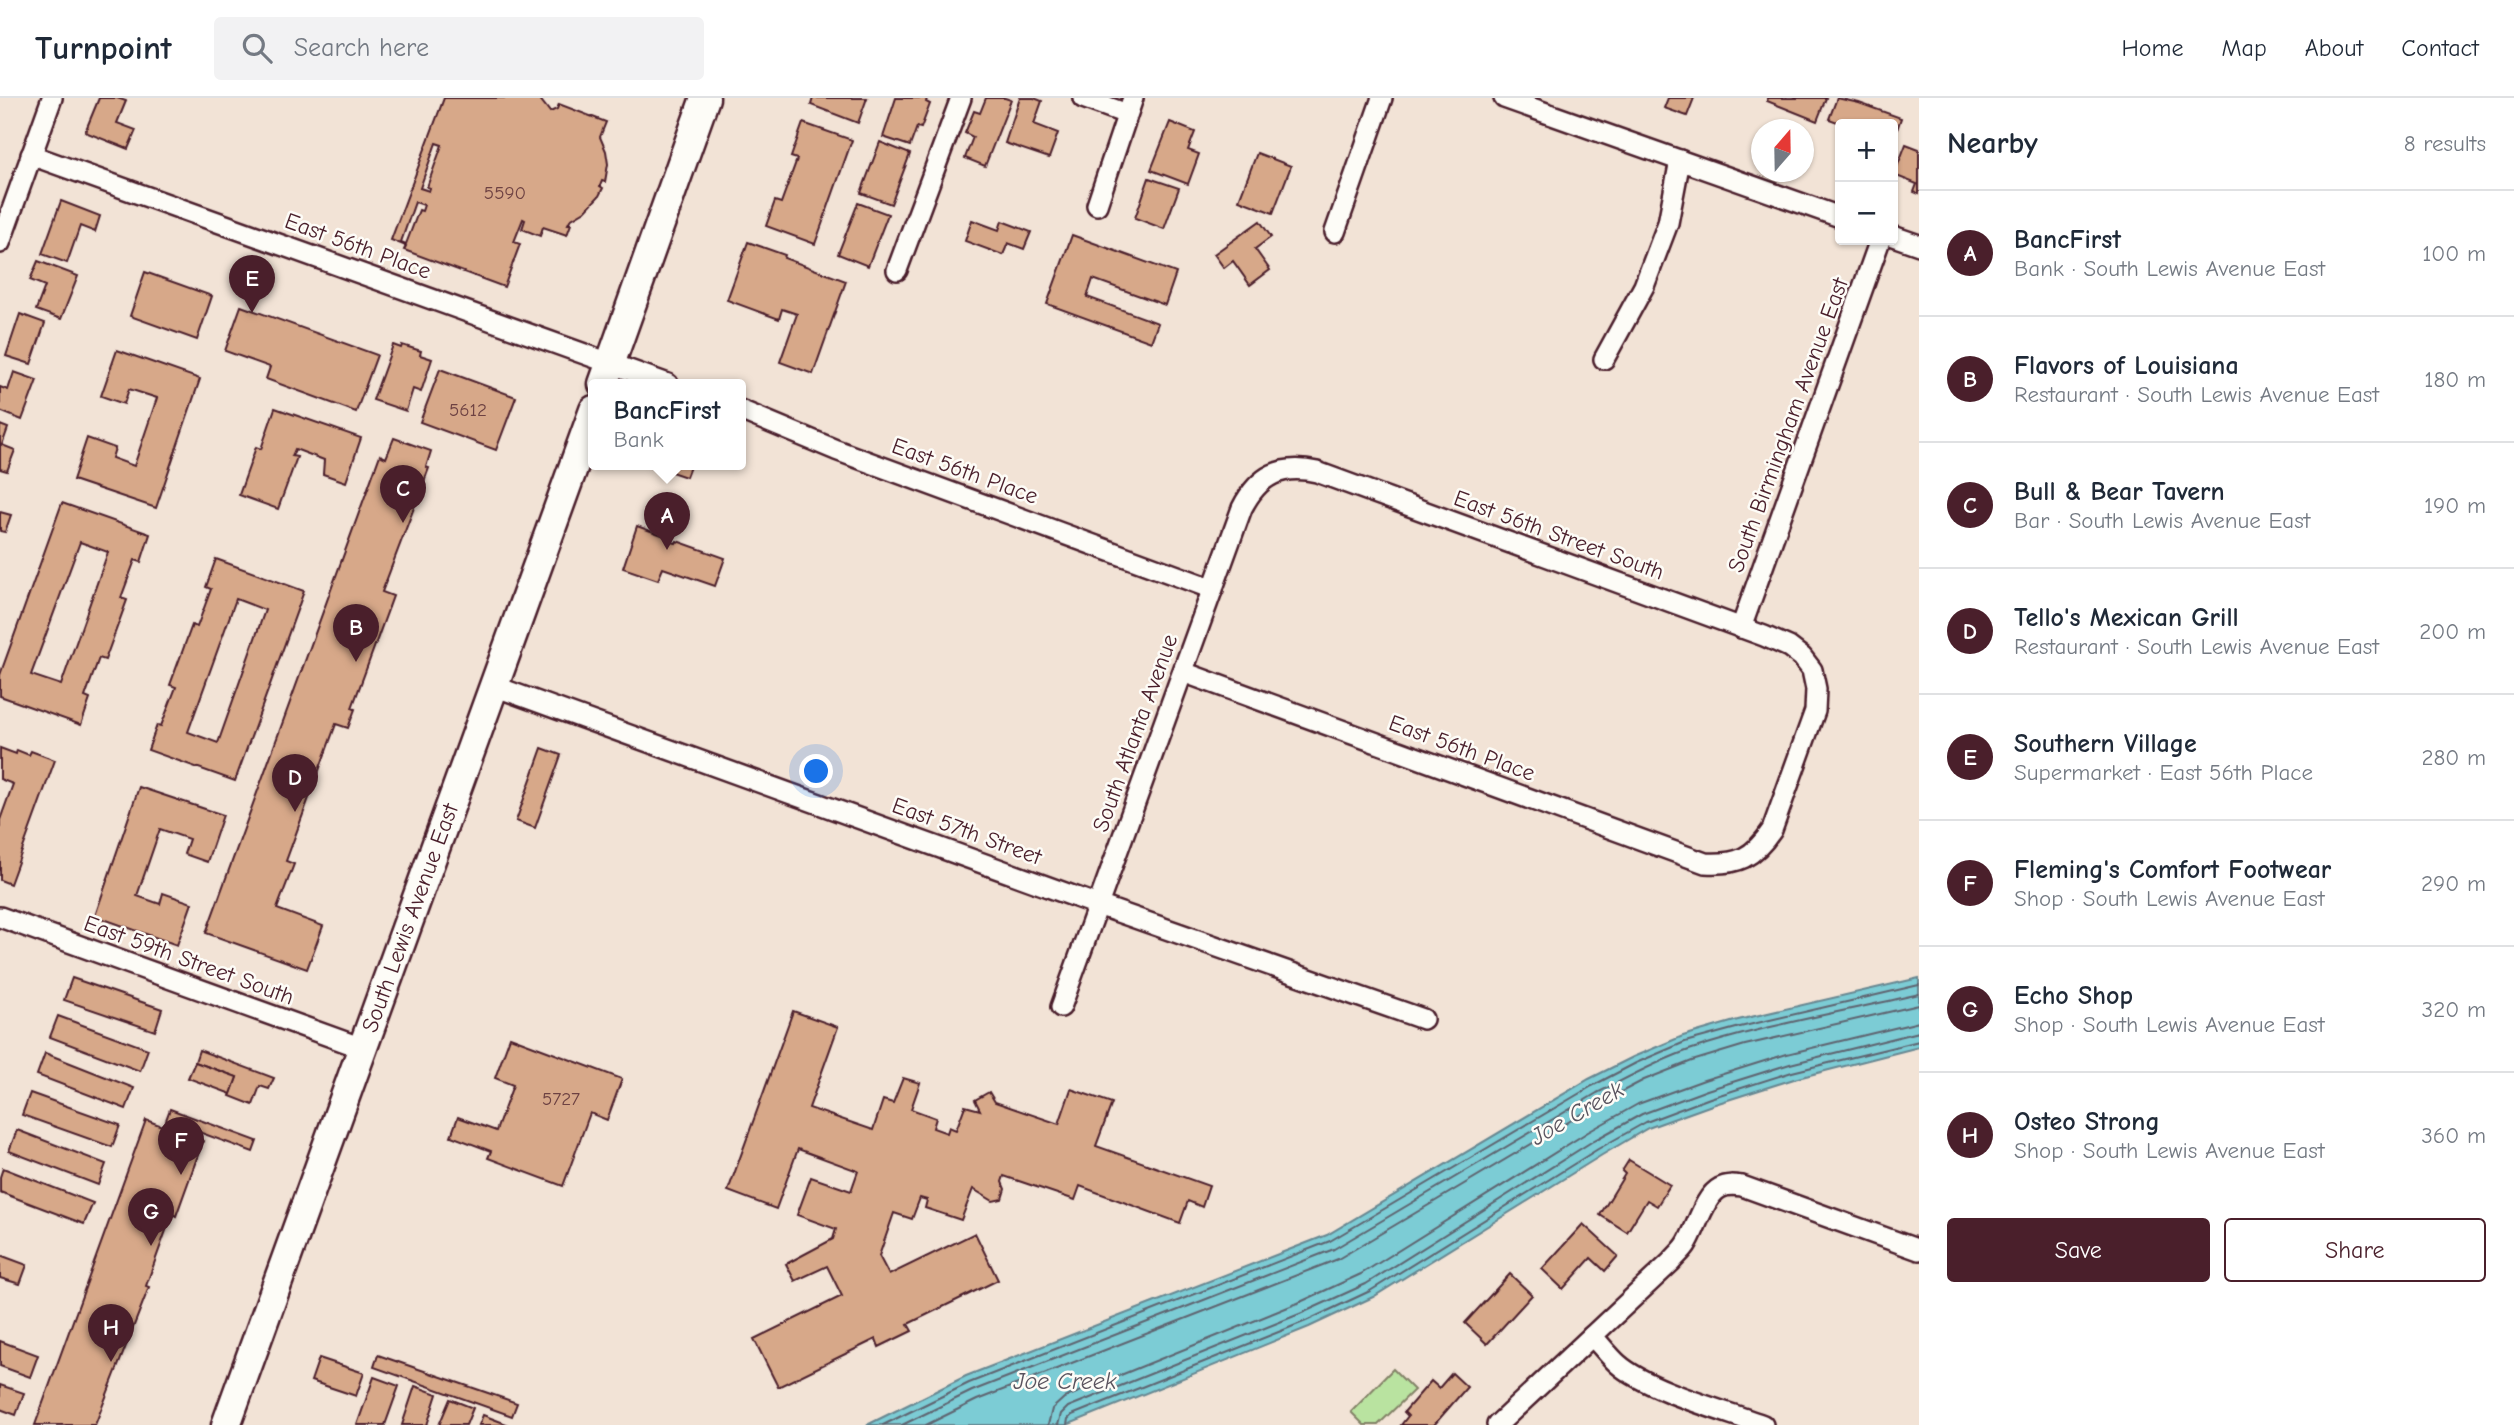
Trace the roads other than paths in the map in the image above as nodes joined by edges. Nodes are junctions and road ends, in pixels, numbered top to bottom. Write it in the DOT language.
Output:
graph roads {
  1 [pos="52,98"];
  2 [pos="705,98"];
  3 [pos="961,98"];
  4 [pos="1083,98"];
  5 [pos="1382,98"];
  6 [pos="1504,98"];
  7 [pos="1130,106"];
  8 [pos="32,155"];
  9 [pos="1680,160"];
  10 [pos="1097,205"];
  11 [pos="1835,215"];
  12 [pos="1335,232"];
  13 [pos="1898,238"];
  14 [pos="0,243"];
  15 [pos="1878,245"];
  16 [pos="1919,245"];
  17 [pos="897,270"];
  18 [pos="1604,359"];
  19 [pos="607,373"];
  20 [pos="640,379"];
  21 [pos="746,412"];
  22 [pos="588,424"];
  23 [pos="1262,481"];
  24 [pos="1213,589"];
  25 [pos="1741,628"];
  26 [pos="1183,673"];
  27 [pos="494,686"];
  28 [pos="1726,864"];
  29 [pos="1098,905"];
  30 [pos="0,917"];
  31 [pos="1061,1007"];
  32 [pos="1423,1019"];
  33 [pos="362,1048"];
  34 [pos="1919,1250"];
  35 [pos="1592,1336"];
  36 [pos="234,1423"];
  37 [pos="1497,1425"];
  38 [pos="1763,1425"];
  1 -- 8 [label="street"];
  2 -- 19 [label="main road"];
  3 -- 17 [label="street"];
  4 -- 7 [label="street"];
  5 -- 12 [label="street"];
  6 -- 9 [label="street"];
  7 -- 10 [label="street"];
  8 -- 14 [label="street"];
  8 -- 19 [label="street, East 56th Place"];
  9 -- 11 [label="street"];
  9 -- 18 [label="street"];
  13 -- 16 [label="street"];
  15 -- 25 [label="street, South Birmingham Avenue East"];
  19 -- 20 [label="street, East 56th Place"];
  21 -- 24 [label="street, East 56th Place"];
  22 -- 27 [label="main road, South Lewis Avenue East"];
  23 -- 24 [label="street, South Atlanta Avenue"];
  23 -- 25 [label="street, East 56th Street South"];
  24 -- 26 [label="street, South Atlanta Avenue"];
  25 -- 28 [label="street, East 56th Street South"];
  26 -- 28 [label="street, East 56th Place"];
  26 -- 29 [label="street, South Atlanta Avenue"];
  27 -- 29 [label="street, East 57th Street"];
  27 -- 33 [label="main road, South Lewis Avenue East"];
  29 -- 31 [label="street, South Atlanta Avenue"];
  29 -- 32 [label="street, East 57th Street"];
  30 -- 33 [label="street, East 59th Street South"];
  33 -- 36 [label="main road, South Lewis Avenue East"];
  34 -- 35 [label="street"];
  35 -- 37 [label="street"];
  35 -- 38 [label="street"];
}
